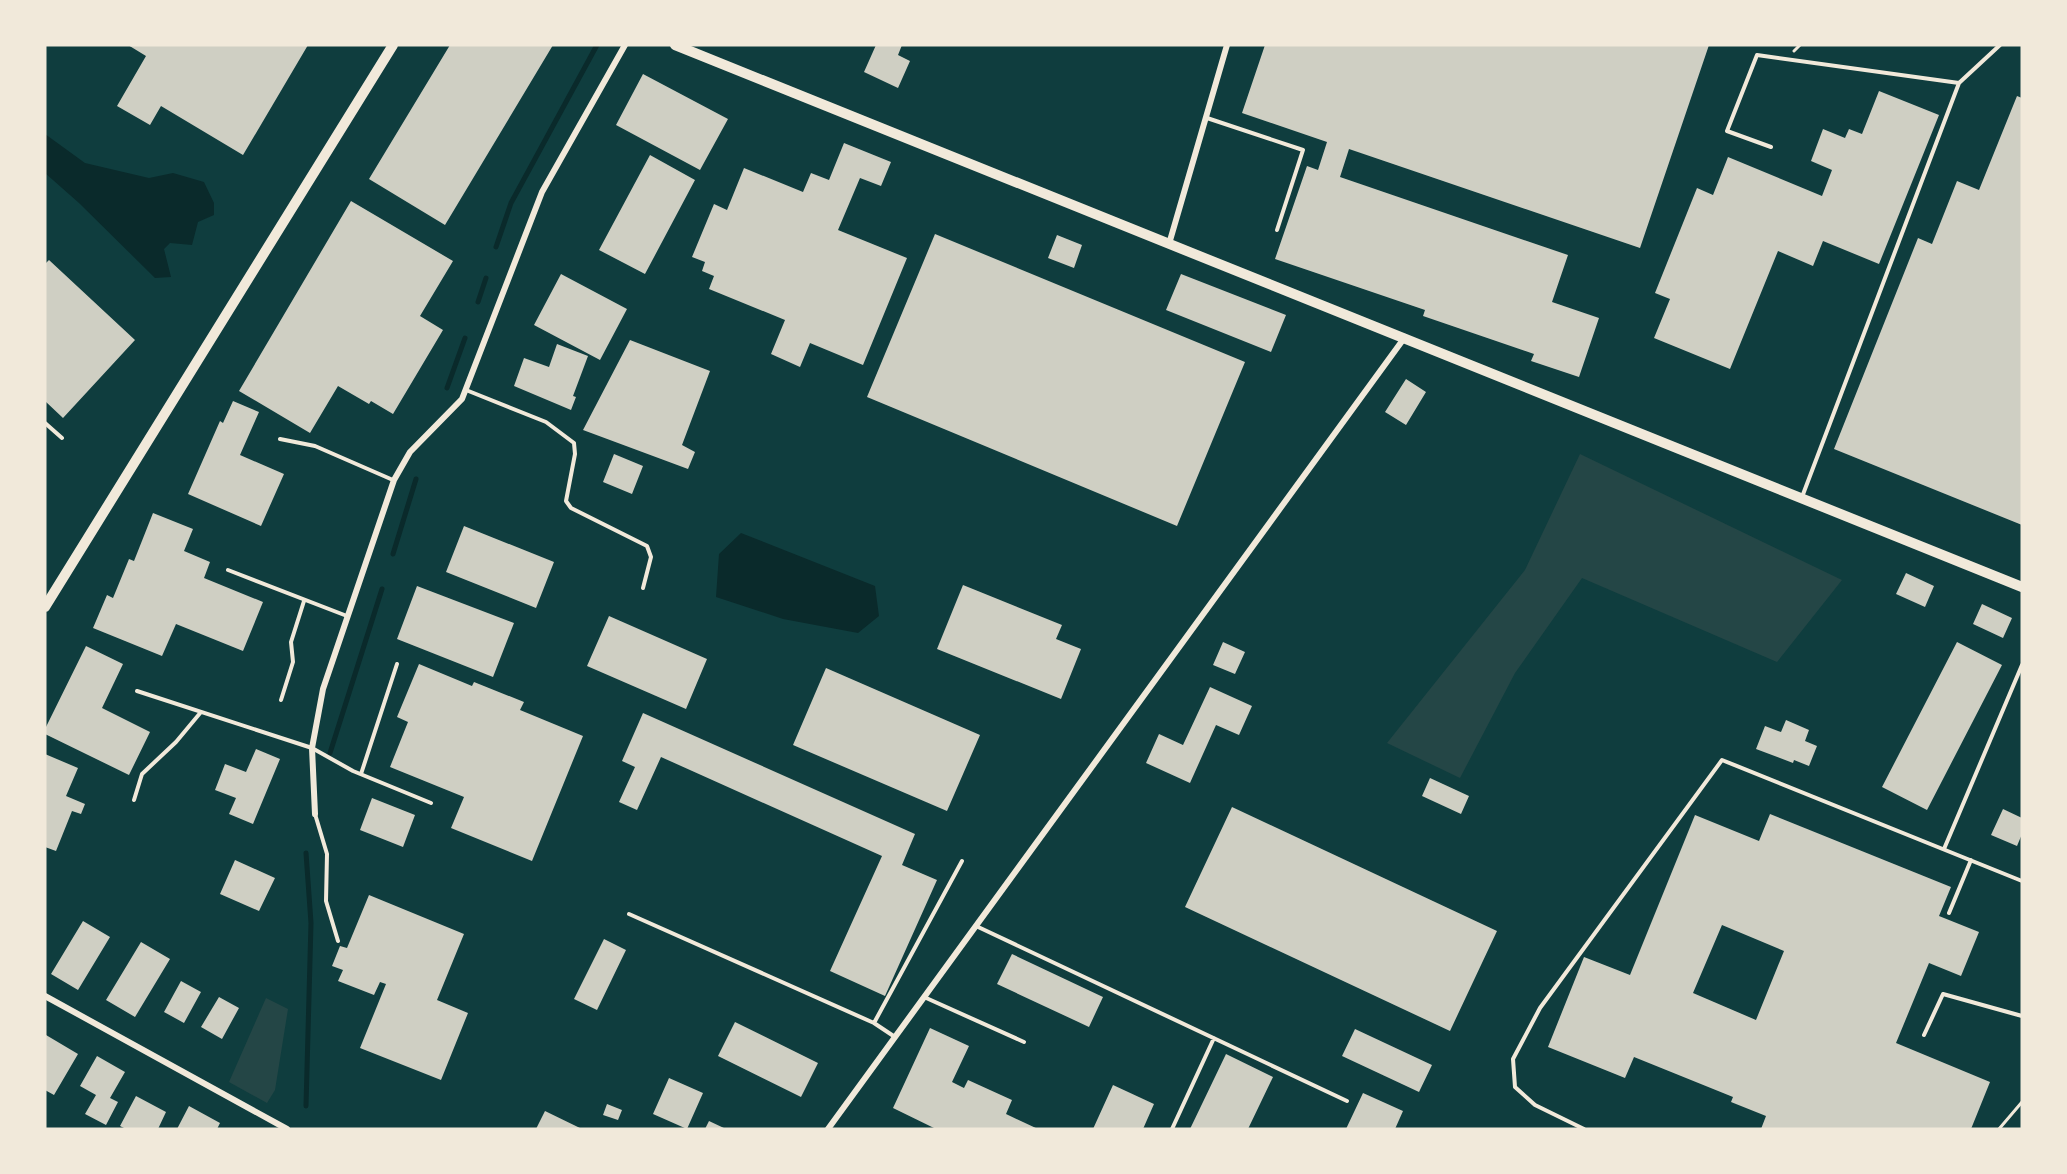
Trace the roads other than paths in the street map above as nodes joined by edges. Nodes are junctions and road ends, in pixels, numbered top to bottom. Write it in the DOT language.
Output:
graph roads {
  1 [pos="393,45"];
  2 [pos="625,45"];
  3 [pos="675,45"];
  4 [pos="1227,45"];
  5 [pos="2000,45"];
  6 [pos="1959,83"];
  7 [pos="1207,118"];
  8 [pos="1771,147"];
  9 [pos="1277,230"];
  10 [pos="1169,245"];
  11 [pos="1405,337"];
  12 [pos="466,390"];
  13 [pos="45,423"];
  14 [pos="62,438"];
  15 [pos="280,439"];
  16 [pos="394,480"];
  17 [pos="1802,498"];
  18 [pos="228,570"];
  19 [pos="2022,586"];
  20 [pos="643,588"];
  21 [pos="304,601"];
  22 [pos="45,607"];
  23 [pos="347,616"];
  24 [pos="397,664"];
  25 [pos="2022,665"];
  26 [pos="136,691"];
  27 [pos="281,700"];
  28 [pos="201,712"];
  29 [pos="312,748"];
  30 [pos="361,775"];
  31 [pos="135,800"];
  32 [pos="431,803"];
  33 [pos="315,814"];
  34 [pos="1944,849"];
  35 [pos="1971,860"];
  36 [pos="962,861"];
  37 [pos="2022,880"];
  38 [pos="1949,913"];
  39 [pos="629,914"];
  40 [pos="976,926"];
  41 [pos="338,941"];
  42 [pos="45,996"];
  43 [pos="924,997"];
  44 [pos="2022,1016"];
  45 [pos="874,1023"];
  46 [pos="1924,1035"];
  47 [pos="895,1037"];
  48 [pos="1214,1038"];
  49 [pos="1024,1042"];
  50 [pos="1347,1101"];
  51 [pos="287,1129"];
  52 [pos="828,1129"];
  53 [pos="1172,1129"];
  54 [pos="1584,1129"];
  1 -- 22 [label="street"];
  2 -- 12 [label="street"];
  3 -- 10 [label="street"];
  4 -- 7 [label="street"];
  5 -- 6 [label="lane"];
  6 -- 8 [label="lane"];
  6 -- 17 [label="lane"];
  7 -- 9 [label="lane"];
  7 -- 10 [label="street"];
  10 -- 11 [label="street"];
  11 -- 17 [label="street"];
  11 -- 40 [label="street"];
  12 -- 16 [label="street"];
  12 -- 20 [label="lane"];
  13 -- 14 [label="lane"];
  15 -- 16 [label="lane"];
  16 -- 23 [label="street"];
  17 -- 19 [label="street"];
  18 -- 21 [label="lane"];
  21 -- 23 [label="lane"];
  21 -- 27 [label="lane"];
  23 -- 29 [label="street"];
  24 -- 30 [label="lane"];
  25 -- 34 [label="lane"];
  26 -- 28 [label="lane"];
  28 -- 29 [label="lane"];
  28 -- 31 [label="lane"];
  29 -- 30 [label="lane"];
  29 -- 33 [label="street"];
  30 -- 32 [label="lane"];
  33 -- 41 [label="lane"];
  34 -- 35 [label="lane"];
  34 -- 54 [label="lane"];
  35 -- 37 [label="lane"];
  35 -- 38 [label="lane"];
  36 -- 45 [label="lane"];
  39 -- 45 [label="lane"];
  40 -- 43 [label="street"];
  40 -- 48 [label="lane"];
  42 -- 51 [label="street"];
  43 -- 47 [label="street"];
  43 -- 49 [label="lane"];
  44 -- 46 [label="lane"];
  45 -- 47 [label="lane"];
  47 -- 52 [label="street"];
  48 -- 50 [label="lane"];
  48 -- 53 [label="lane"];
}
